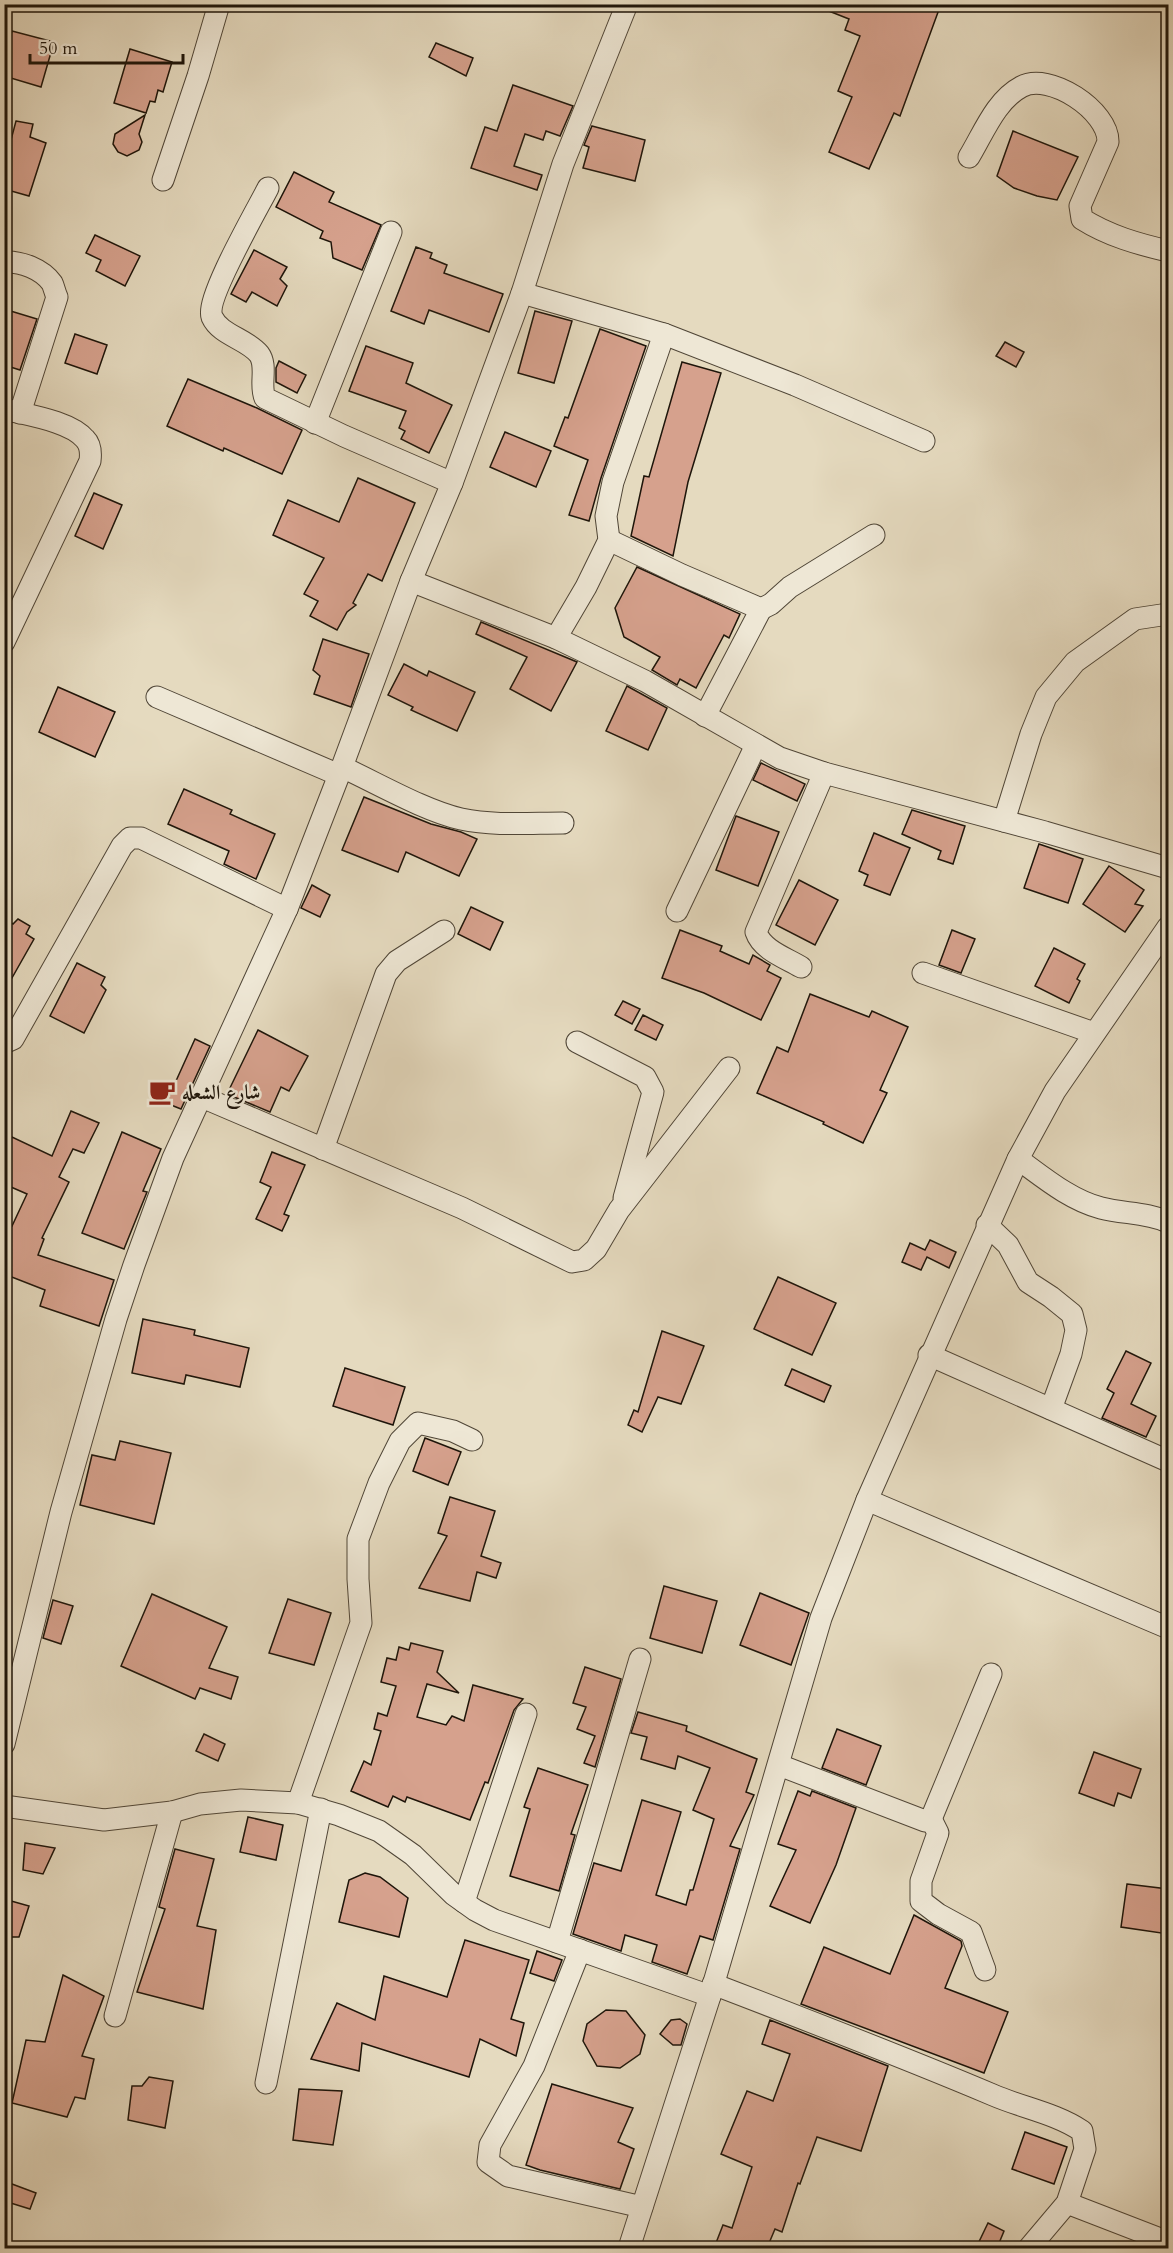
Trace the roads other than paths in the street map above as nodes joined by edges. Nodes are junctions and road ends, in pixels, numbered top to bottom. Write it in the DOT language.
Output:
graph roads {
  1 [pos="219,4"];
  2 [pos="627,4"];
  3 [pos="969,157"];
  4 [pos="163,180"];
  5 [pos="268,188"];
  6 [pos="391,232"];
  7 [pos="1168,251"];
  8 [pos="4,262"];
  9 [pos="522,293"];
  10 [pos="664,334"];
  11 [pos="12,411"];
  12 [pos="315,423"];
  13 [pos="924,441"];
  14 [pos="452,483"];
  15 [pos="874,535"];
  16 [pos="609,540"];
  17 [pos="411,581"];
  18 [pos="761,609"];
  19 [pos="1168,614"];
  20 [pos="556,638"];
  21 [pos="4,642"];
  22 [pos="157,697"];
  23 [pos="705,716"];
  24 [pos="756,745"];
  25 [pos="341,771"];
  26 [pos="824,773"];
  27 [pos="1004,821"];
  28 [pos="563,823"];
  29 [pos="1168,868"];
  30 [pos="287,909"];
  31 [pos="677,911"];
  32 [pos="1168,927"];
  33 [pos="444,931"];
  34 [pos="801,967"];
  35 [pos="923,973"];
  36 [pos="1094,1033"];
  37 [pos="577,1042"];
  38 [pos="4,1043"];
  39 [pos="729,1068"];
  40 [pos="202,1097"];
  41 [pos="323,1149"];
  42 [pos="1018,1159"];
  43 [pos="622,1207"];
  44 [pos="1168,1222"];
  45 [pos="987,1225"];
  46 [pos="929,1355"];
  47 [pos="1051,1409"];
  48 [pos="472,1440"];
  49 [pos="1168,1461"];
  50 [pos="867,1500"];
  51 [pos="1166,1626"];
  52 [pos="640,1659"];
  53 [pos="992,1674"];
  54 [pos="526,1714"];
  55 [pos="4,1744"];
  56 [pos="779,1765"];
  57 [pos="298,1803"];
  58 [pos="4,1806"];
  59 [pos="321,1809"];
  60 [pos="172,1812"];
  61 [pos="931,1819"];
  62 [pos="464,1902"];
  63 [pos="557,1942"];
  64 [pos="580,1950"];
  65 [pos="985,1970"];
  66 [pos="712,1990"];
  67 [pos="115,2016"];
  68 [pos="266,2083"];
  69 [pos="1067,2203"];
  70 [pos="642,2207"];
  71 [pos="1168,2242"];
  72 [pos="629,2248"];
  73 [pos="1029,2248"];
  1 -- 4 [label="street"];
  2 -- 9 [label="street"];
  3 -- 7 [label="street"];
  5 -- 12 [label="street"];
  6 -- 12 [label="street"];
  8 -- 11 [label="street"];
  9 -- 10 [label="street"];
  9 -- 14 [label="street"];
  10 -- 13 [label="street"];
  10 -- 16 [label="street"];
  11 -- 21 [label="street"];
  12 -- 14 [label="street"];
  14 -- 17 [label="street"];
  15 -- 18 [label="street"];
  16 -- 18 [label="street"];
  16 -- 20 [label="street"];
  17 -- 20 [label="street"];
  17 -- 25 [label="street"];
  18 -- 23 [label="street"];
  19 -- 27 [label="street"];
  20 -- 23 [label="street"];
  22 -- 25 [label="street"];
  23 -- 24 [label="street"];
  24 -- 26 [label="street"];
  24 -- 31 [label="street"];
  25 -- 28 [label="street"];
  25 -- 30 [label="street"];
  26 -- 27 [label="street"];
  26 -- 34 [label="street"];
  27 -- 29 [label="street"];
  30 -- 38 [label="street"];
  30 -- 40 [label="street"];
  32 -- 36 [label="street"];
  33 -- 41 [label="street"];
  35 -- 36 [label="street"];
  36 -- 42 [label="street"];
  37 -- 43 [label="street"];
  39 -- 43 [label="street"];
  40 -- 41 [label="street"];
  40 -- 55 [label="street"];
  41 -- 43 [label="street"];
  42 -- 44 [label="street"];
  42 -- 45 [label="street"];
  45 -- 46 [label="street"];
  45 -- 47 [label="street"];
  46 -- 47 [label="street"];
  46 -- 50 [label="street"];
  47 -- 49 [label="street"];
  48 -- 57 [label="street"];
  50 -- 51 [label="street"];
  50 -- 56 [label="street"];
  52 -- 63 [label="street"];
  53 -- 61 [label="street"];
  54 -- 62 [label="street"];
  56 -- 61 [label="street"];
  56 -- 66 [label="street"];
  57 -- 59 [label="street"];
  57 -- 60 [label="street"];
  58 -- 60 [label="street"];
  59 -- 62 [label="street"];
  59 -- 68 [label="street"];
  60 -- 67 [label="street"];
  61 -- 65 [label="street"];
  62 -- 63 [label="street"];
  63 -- 64 [label="street"];
  64 -- 66 [label="street"];
  64 -- 70 [label="street"];
  66 -- 69 [label="street"];
  66 -- 70 [label="street"];
  69 -- 71 [label="street"];
  69 -- 73 [label="street"];
  70 -- 72 [label="street"];
}
